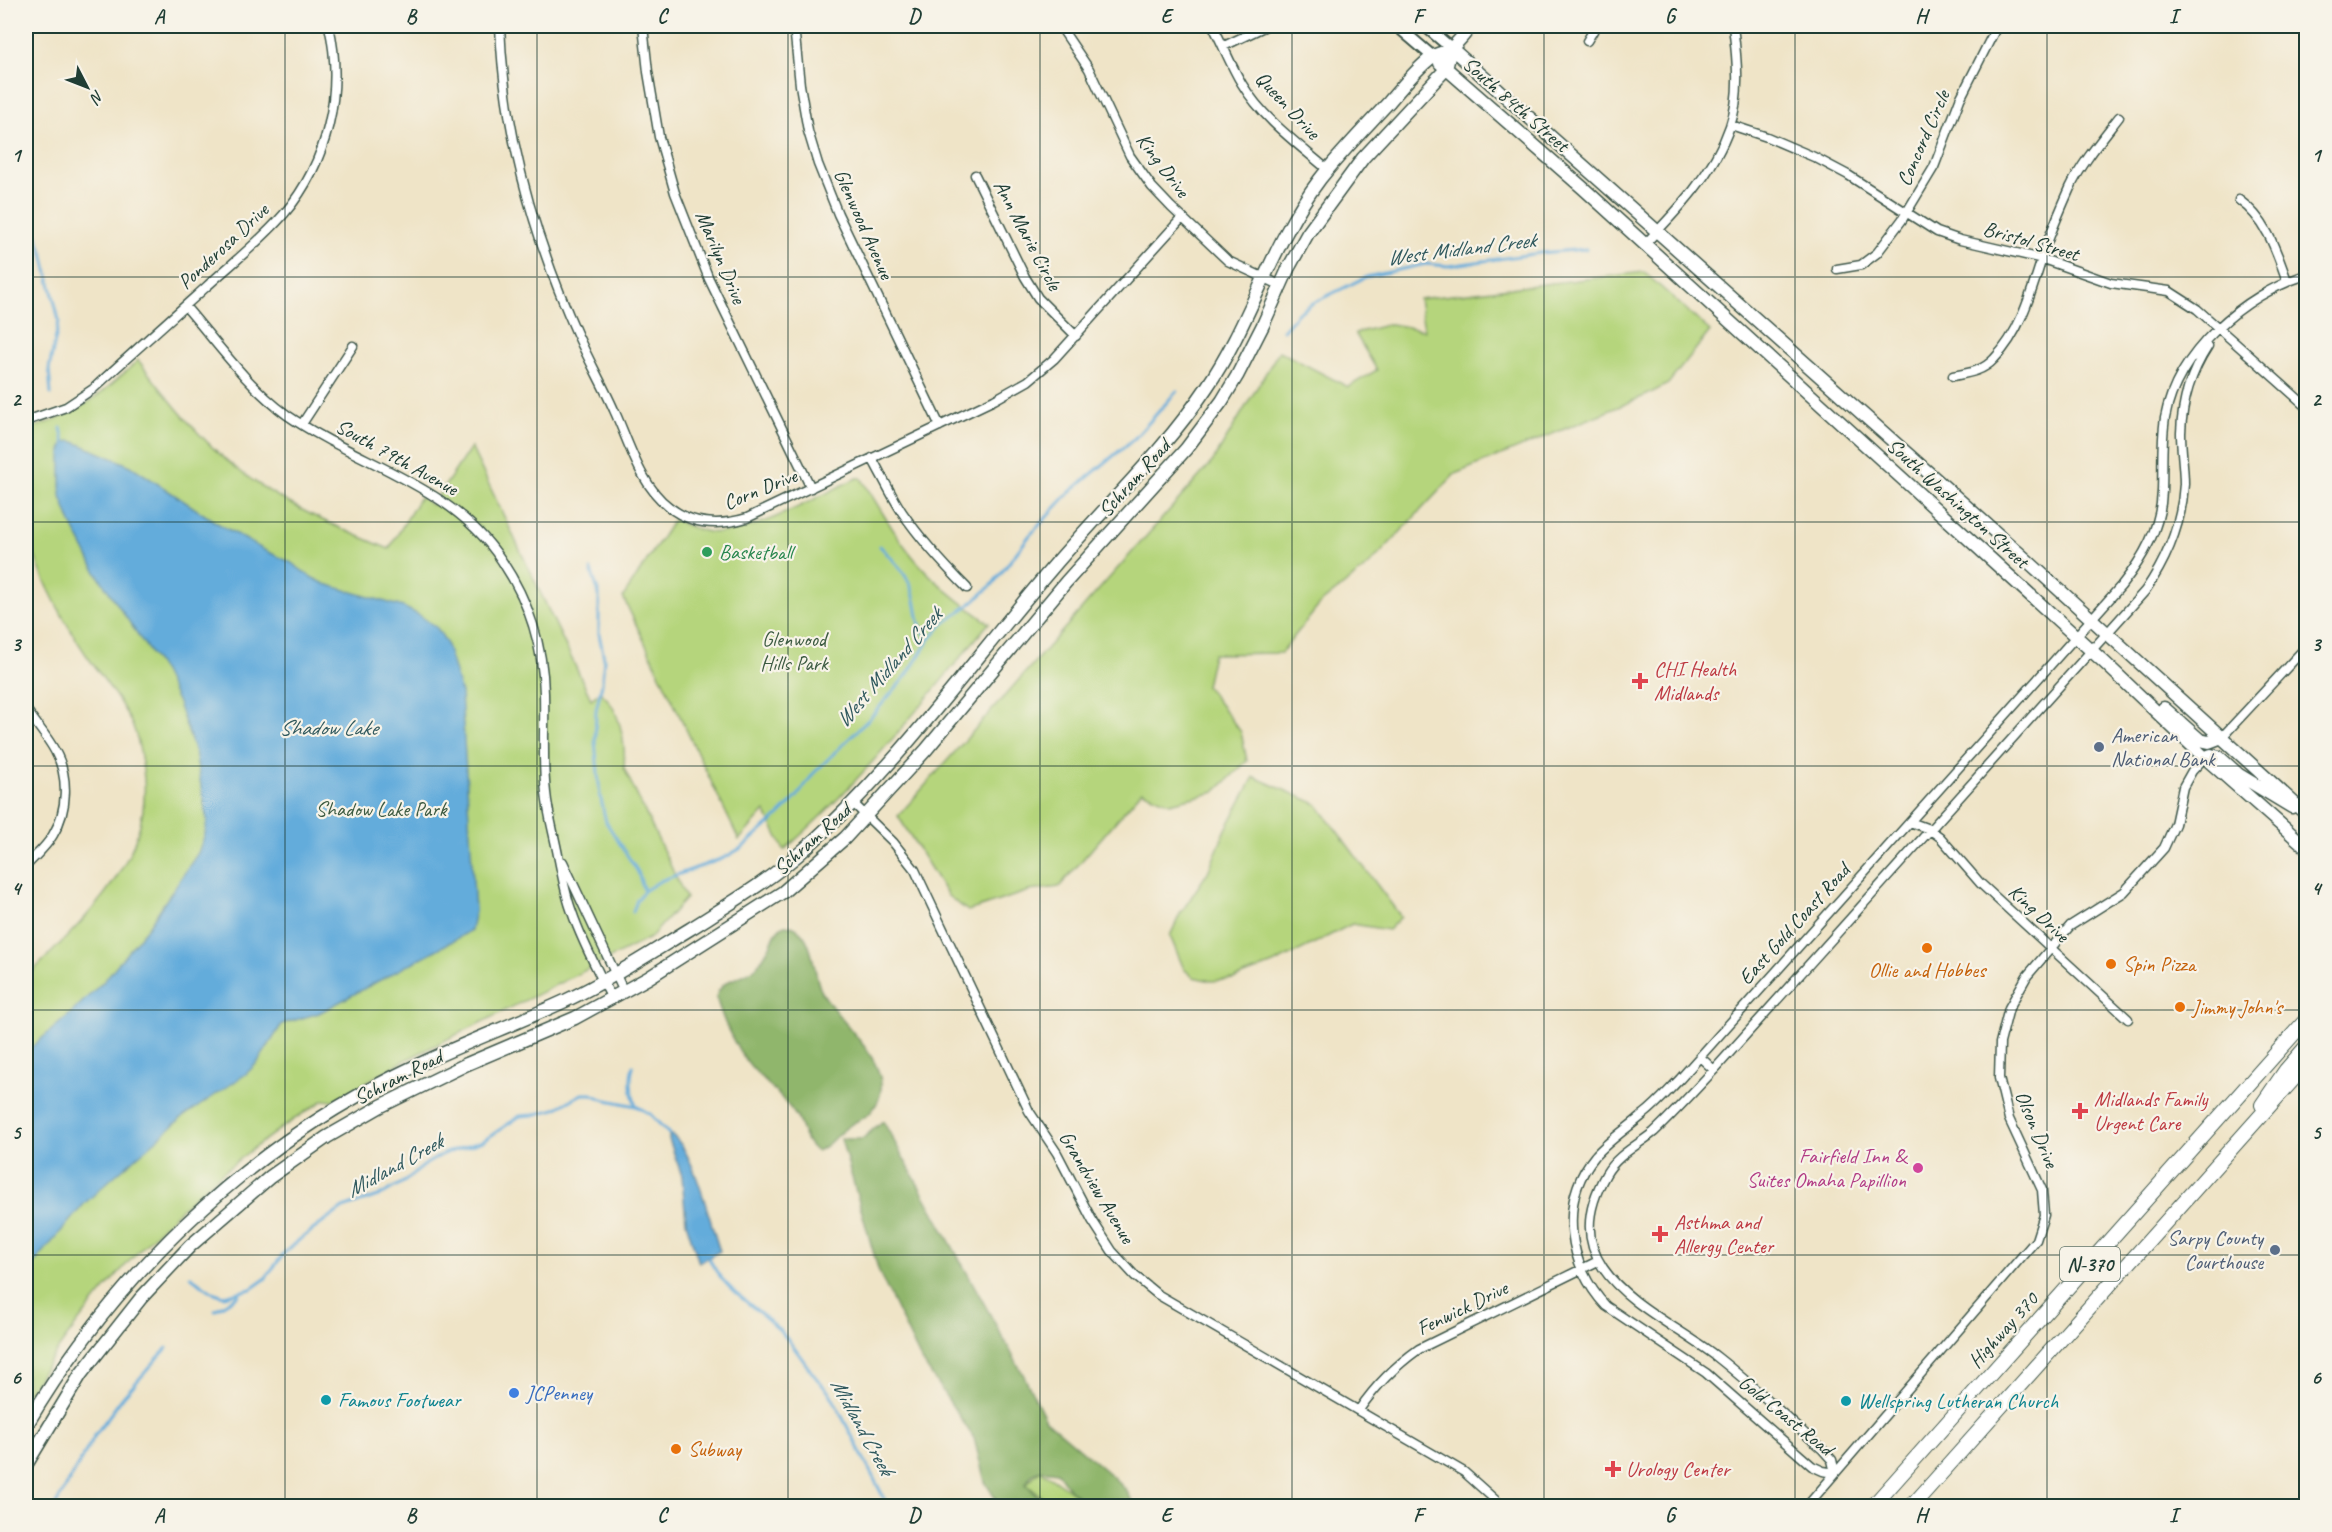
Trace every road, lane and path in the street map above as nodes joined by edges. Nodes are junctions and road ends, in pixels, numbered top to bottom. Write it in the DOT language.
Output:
graph roads {
  1 [pos="329,26"];
  2 [pos="500,26"];
  3 [pos="643,26"];
  4 [pos="794,26"];
  5 [pos="1060,26"];
  6 [pos="1214,26"];
  7 [pos="1266,26"];
  8 [pos="1397,26"];
  9 [pos="1425,26"];
  10 [pos="1471,26"];
  11 [pos="1596,26"];
  12 [pos="1733,26"];
  13 [pos="1997,26"];
  14 [pos="1587,41"];
  15 [pos="1224,46"];
  16 [pos="1451,48"];
  17 [pos="1432,56"];
  18 [pos="1446,69"];
  19 [pos="2119,117"];
  20 [pos="1731,125"];
  21 [pos="1328,170"];
  22 [pos="975,175"];
  23 [pos="1594,176"];
  24 [pos="1583,188"];
  25 [pos="2239,200"];
  26 [pos="1906,213"];
  27 [pos="1182,218"];
  28 [pos="1657,232"];
  29 [pos="1644,245"];
  30 [pos="2043,259"];
  31 [pos="1837,269"];
  32 [pos="2307,275"];
  33 [pos="1262,277"];
  34 [pos="2287,281"];
  35 [pos="1280,285"];
  36 [pos="184,306"];
  37 [pos="2219,328"];
  38 [pos="1076,336"];
  39 [pos="353,346"];
  40 [pos="1953,376"];
  41 [pos="2307,405"];
  42 [pos="26,421"];
  43 [pos="302,424"];
  44 [pos="940,426"];
  45 [pos="872,458"];
  46 [pos="811,488"];
  47 [pos="967,588"];
  48 [pos="2092,619"];
  49 [pos="2106,633"];
  50 [pos="2075,637"];
  51 [pos="2307,647"];
  52 [pos="2091,651"];
  53 [pos="2130,688"];
  54 [pos="26,709"];
  55 [pos="2222,737"];
  56 [pos="2204,758"];
  57 [pos="852,802"];
  58 [pos="1920,810"];
  59 [pos="2307,815"];
  60 [pos="866,816"];
  61 [pos="1910,822"];
  62 [pos="1929,829"];
  63 [pos="2307,847"];
  64 [pos="557,851"];
  65 [pos="26,866"];
  66 [pos="2051,949"];
  67 [pos="616,975"];
  68 [pos="603,981"];
  69 [pos="624,992"];
  70 [pos="612,999"];
  71 [pos="2128,1019"];
  72 [pos="2307,1020"];
  73 [pos="2307,1047"];
  74 [pos="1700,1057"];
  75 [pos="2307,1065"];
  76 [pos="1714,1070"];
  77 [pos="2250,1128"];
  78 [pos="1598,1261"];
  79 [pos="1580,1269"];
  80 [pos="1359,1410"];
  81 [pos="26,1426"];
  82 [pos="26,1465"];
  83 [pos="1835,1473"];
  84 [pos="1502,1506"];
  85 [pos="1806,1506"];
  86 [pos="1873,1506"];
  87 [pos="1912,1506"];
  1 -- 36 [label="street, Ponderosa Drive"];
  2 -- 46 [label="street, Corn Drive"];
  3 -- 46 [label="street, Marilyn Drive"];
  4 -- 44 [label="street, Glenwood Avenue"];
  5 -- 27 [label="street, King Drive"];
  6 -- 15 [label="street, Queen Drive"];
  7 -- 15 [label="street"];
  8 -- 17 [label="street, South 84th Street"];
  9 -- 16 [label="street, South 84th Street"];
  10 -- 16 [label="main road, Schram Road"];
  11 -- 14 [label="street"];
  12 -- 20 [label="street"];
  13 -- 26 [label="street, Concord Circle"];
  15 -- 21 [label="street, Queen Drive"];
  16 -- 17 [label="main road, Schram Road"];
  16 -- 18 [label="main road, Schram Road"];
  16 -- 23 [label="main road, South 84th Street"];
  17 -- 18 [label="main road, South 84th Street"];
  17 -- 21 [label="main road, Schram Road"];
  18 -- 24 [label="main road, South 84th Street"];
  18 -- 35 [label="main road, Schram Road"];
  19 -- 30 [label="street"];
  20 -- 26 [label="street, Bristol Street"];
  20 -- 28 [label="street"];
  21 -- 33 [label="main road, Schram Road"];
  22 -- 38 [label="street, Ann Marie Circle"];
  23 -- 28 [label="main road, South Washington Street"];
  24 -- 29 [label="main road, South Washington Street"];
  25 -- 34 [label="street"];
  26 -- 30 [label="street, Bristol Street"];
  26 -- 31 [label="street, Concord Circle"];
  27 -- 33 [label="street, King Drive"];
  27 -- 38 [label="street, Corn Drive"];
  28 -- 29 [label="street"];
  28 -- 48 [label="main road, South Washington Street"];
  29 -- 50 [label="main road, South Washington Street"];
  30 -- 37 [label="street, Bristol Street"];
  30 -- 40 [label="street"];
  32 -- 34 [label="street"];
  33 -- 35 [label="street, King Drive"];
  33 -- 57 [label="main road, Schram Road"];
  34 -- 37 [label="street"];
  35 -- 60 [label="main road, Schram Road"];
  36 -- 42 [label="street, Ponderosa Drive"];
  36 -- 43 [label="street, South 79th Avenue"];
  37 -- 41 [label="street, Bristol Street"];
  37 -- 48 [label="street, East Gold Coast Road"];
  37 -- 49 [label="street, East Gold Coast Road"];
  38 -- 44 [label="street, Corn Drive"];
  39 -- 43 [label="street"];
  43 -- 64 [label="street, South 79th Avenue"];
  44 -- 45 [label="street, Corn Drive"];
  45 -- 46 [label="street, Corn Drive"];
  45 -- 47 [label="street"];
  48 -- 49 [label="main road, South Washington Street"];
  48 -- 50 [label="street, East Gold Coast Road"];
  49 -- 52 [label="street, East Gold Coast Road"];
  49 -- 55 [label="main road, South Washington Street"];
  50 -- 52 [label="main road, South Washington Street"];
  50 -- 58 [label="street, East Gold Coast Road"];
  51 -- 55 [label="street"];
  52 -- 53 [label="main road, South Washington Street"];
  52 -- 62 [label="street, East Gold Coast Road"];
  53 -- 55 [label="main road"];
  53 -- 56 [label="main road, South Washington Street"];
  54 -- 65 [label="street"];
  55 -- 59 [label="main road, South Washington Street"];
  56 -- 59 [label="main road"];
  56 -- 63 [label="main road, South Washington Street"];
  56 -- 66 [label="street, Olson Drive"];
  57 -- 60 [label="street, Grandview Avenue"];
  57 -- 67 [label="main road, Schram Road"];
  58 -- 61 [label="street, East Gold Coast Road"];
  58 -- 62 [label="street, King Drive"];
  60 -- 69 [label="main road, Schram Road"];
  60 -- 80 [label="street, Grandview Avenue"];
  61 -- 62 [label="street, King Drive"];
  61 -- 74 [label="street, East Gold Coast Road"];
  62 -- 66 [label="street, King Drive"];
  62 -- 76 [label="street, East Gold Coast Road"];
  64 -- 67 [label="street, South 79th Avenue"];
  64 -- 68 [label="street, South 79th Avenue"];
  66 -- 71 [label="street, King Drive"];
  66 -- 83 [label="street, Olson Drive"];
  67 -- 68 [label="main road, Schram Road"];
  67 -- 69 [label="street, South 79th Avenue"];
  68 -- 70 [label="street, South 79th Avenue"];
  68 -- 81 [label="main road, Schram Road"];
  69 -- 70 [label="main road, Schram Road"];
  70 -- 82 [label="main road, Schram Road"];
  72 -- 86 [label="highway, Highway 370 / N-370"];
  73 -- 77 [label="highway"];
  74 -- 76 [label="street"];
  74 -- 79 [label="street, East Gold Coast Road"];
  75 -- 77 [label="highway, N-370"];
  76 -- 78 [label="street, East Gold Coast Road"];
  77 -- 87 [label="highway, N-370"];
  78 -- 79 [label="street, Fenwick Drive"];
  78 -- 83 [label="street, Gold Coast Road"];
  79 -- 80 [label="street, Fenwick Drive"];
  79 -- 83 [label="street, Gold Coast Road"];
  80 -- 84 [label="street, Grandview Avenue"];
  83 -- 85 [label="street, Olson Drive"];
}
